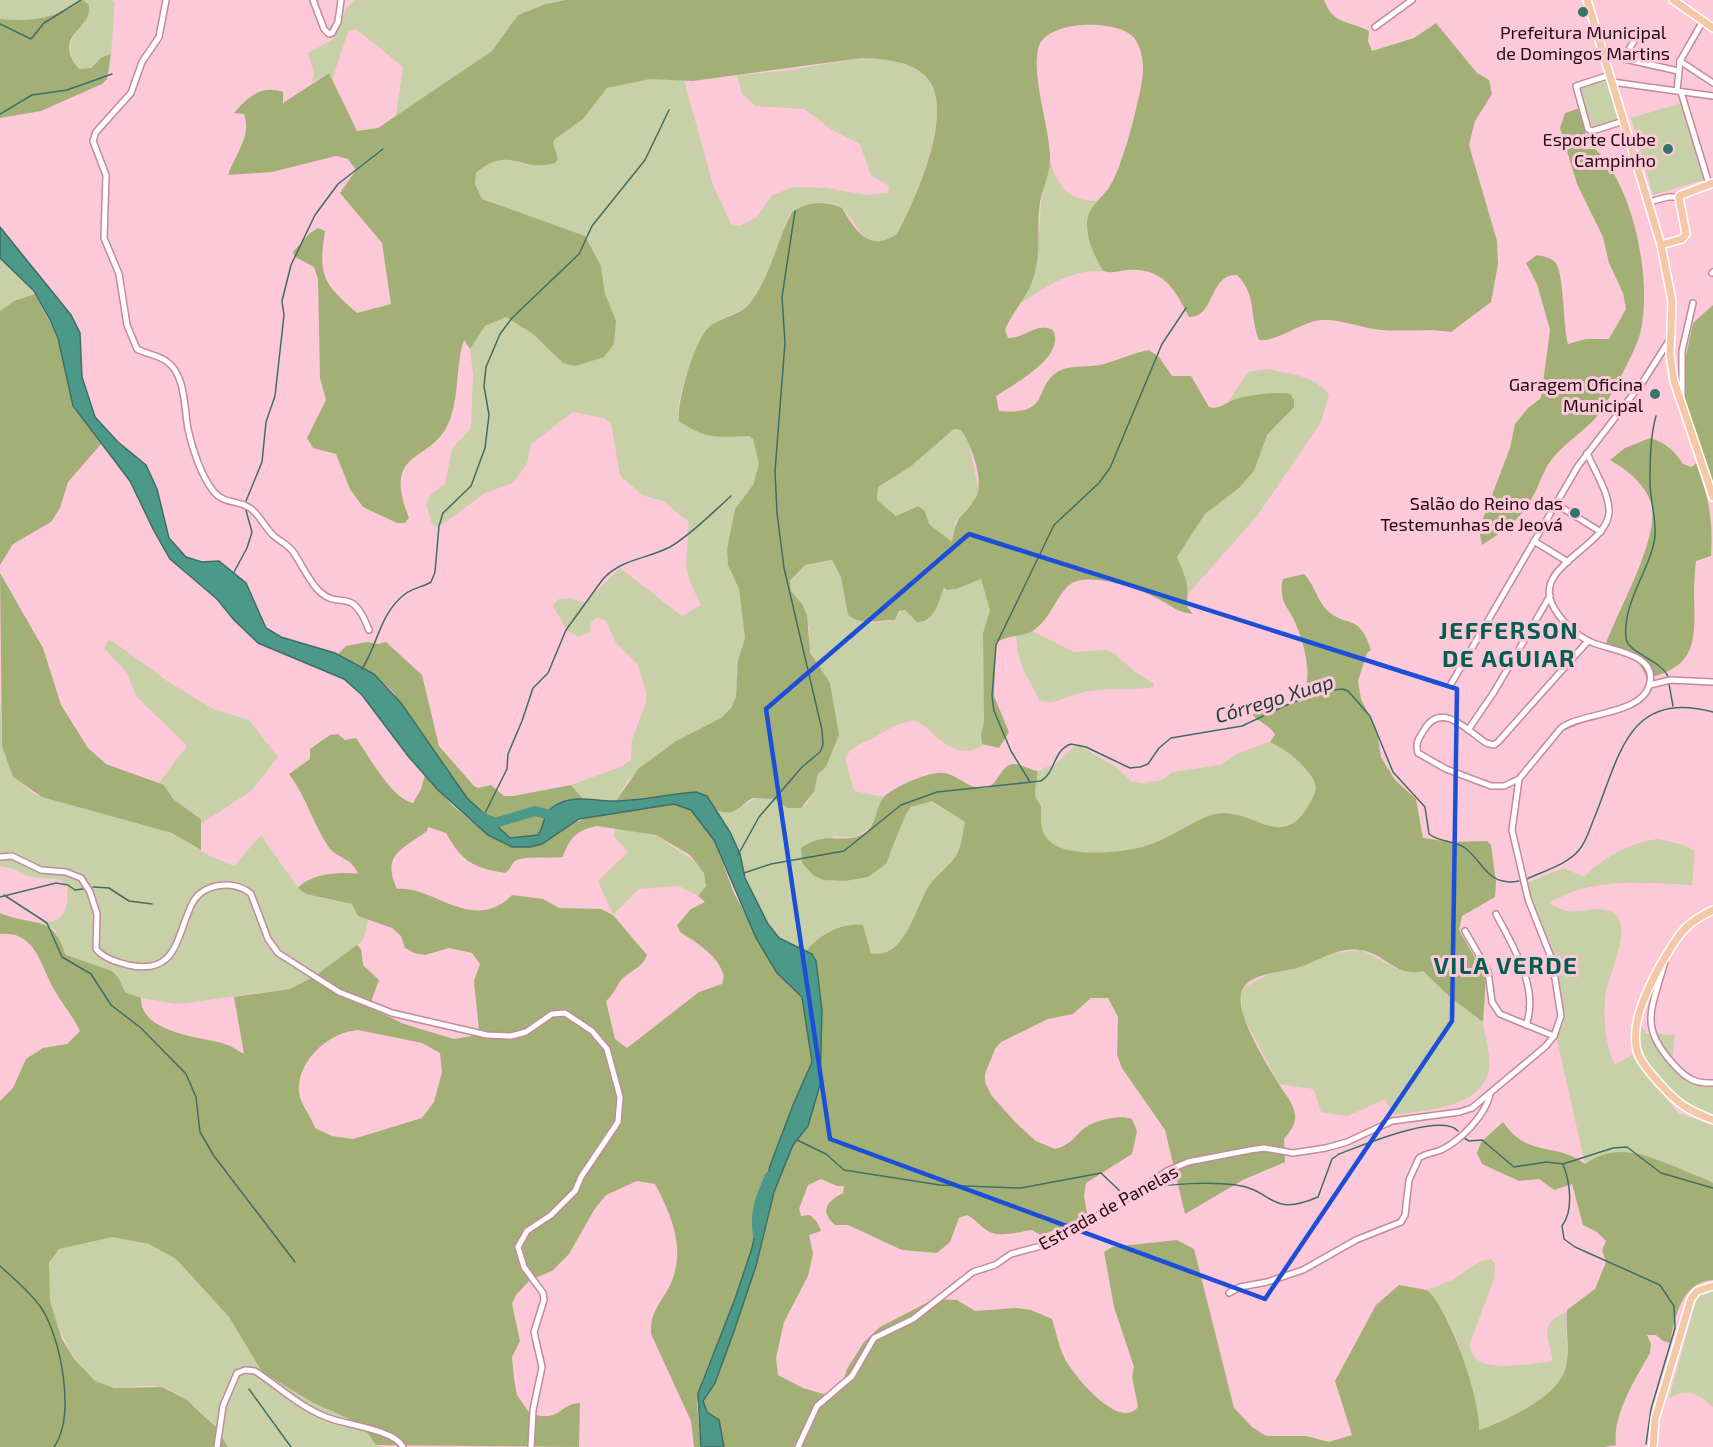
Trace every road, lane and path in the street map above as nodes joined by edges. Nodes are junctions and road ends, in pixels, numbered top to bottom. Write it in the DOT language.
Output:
graph roads {
  1 [pos="166,0"];
  2 [pos="313,0"];
  3 [pos="341,0"];
  4 [pos="1412,0"];
  5 [pos="1587,0"];
  6 [pos="1673,0"];
  7 [pos="1703,21"];
  8 [pos="1374,27"];
  9 [pos="1713,28"];
  10 [pos="1639,33"];
  11 [pos="1603,54"];
  12 [pos="1623,59"];
  13 [pos="1680,61"];
  14 [pos="1678,71"];
  15 [pos="1611,78"];
  16 [pos="1713,83"];
  17 [pos="1679,91"];
  18 [pos="1713,96"];
  19 [pos="1624,121"];
  20 [pos="1711,184"];
  21 [pos="1678,197"];
  22 [pos="1649,202"];
  23 [pos="1661,245"];
  24 [pos="1693,303"];
  25 [pos="1671,338"];
  26 [pos="1683,412"];
  27 [pos="1587,453"];
  28 [pos="1713,497"];
  29 [pos="1556,504"];
  30 [pos="1601,532"];
  31 [pos="1534,541"];
  32 [pos="1568,562"];
  33 [pos="1550,596"];
  34 [pos="369,630"];
  35 [pos="1588,641"];
  36 [pos="1713,682"];
  37 [pos="1451,684"];
  38 [pos="1650,685"];
  39 [pos="1468,730"];
  40 [pos="1519,779"];
  41 [pos="0,857"];
  42 [pos="1713,910"];
  43 [pos="1496,914"];
  44 [pos="1465,931"];
  45 [pos="1666,956"];
  46 [pos="1526,1024"];
  47 [pos="1554,1036"];
  48 [pos="1713,1083"];
  49 [pos="1490,1094"];
  50 [pos="1713,1120"];
  51 [pos="1713,1286"];
  52 [pos="1229,1293"];
  53 [pos="217,1447"];
  54 [pos="403,1447"];
  55 [pos="531,1447"];
  56 [pos="798,1447"];
  57 [pos="1653,1447"];
  1 -- 34 [label="street"];
  2 -- 3 [label="street"];
  4 -- 8 [label="street"];
  5 -- 11 [label="main road"];
  6 -- 7 [label="main road"];
  7 -- 9 [label="main road"];
  7 -- 13 [label="street"];
  10 -- 12 [label="street"];
  11 -- 12 [label="street"];
  11 -- 15 [label="main road"];
  12 -- 14 [label="street"];
  13 -- 14 [label="street"];
  13 -- 16 [label="street"];
  14 -- 17 [label="street"];
  15 -- 17 [label="street"];
  15 -- 19 [label="main road"];
  15 -- 19 [label="street"];
  17 -- 18 [label="street"];
  17 -- 20 [label="street"];
  19 -- 22 [label="main road"];
  20 -- 21 [label="main road"];
  21 -- 22 [label="street"];
  21 -- 23 [label="main road"];
  22 -- 23 [label="main road"];
  23 -- 25 [label="main road"];
  24 -- 26 [label="street"];
  25 -- 26 [label="main road"];
  25 -- 27 [label="street"];
  26 -- 28 [label="main road"];
  27 -- 29 [label="street"];
  27 -- 30 [label="street"];
  29 -- 30 [label="street"];
  29 -- 31 [label="street"];
  30 -- 32 [label="street"];
  31 -- 32 [label="street"];
  31 -- 37 [label="street"];
  32 -- 33 [label="street"];
  33 -- 35 [label="street"];
  33 -- 39 [label="street"];
  35 -- 38 [label="street"];
  35 -- 39 [label="street"];
  36 -- 38 [label="street"];
  38 -- 40 [label="street"];
  39 -- 40 [label="street"];
  40 -- 47 [label="street"];
  41 -- 55 [label="street"];
  42 -- 45 [label="main road"];
  43 -- 46 [label="street"];
  44 -- 46 [label="street"];
  45 -- 48 [label="street"];
  45 -- 50 [label="main road"];
  46 -- 47 [label="street"];
  47 -- 49 [label="street"];
  49 -- 52 [label="street"];
  49 -- 56 [label="street, Estrada de Panelas"];
  51 -- 57 [label="main road"];
  53 -- 54 [label="street"];
}
